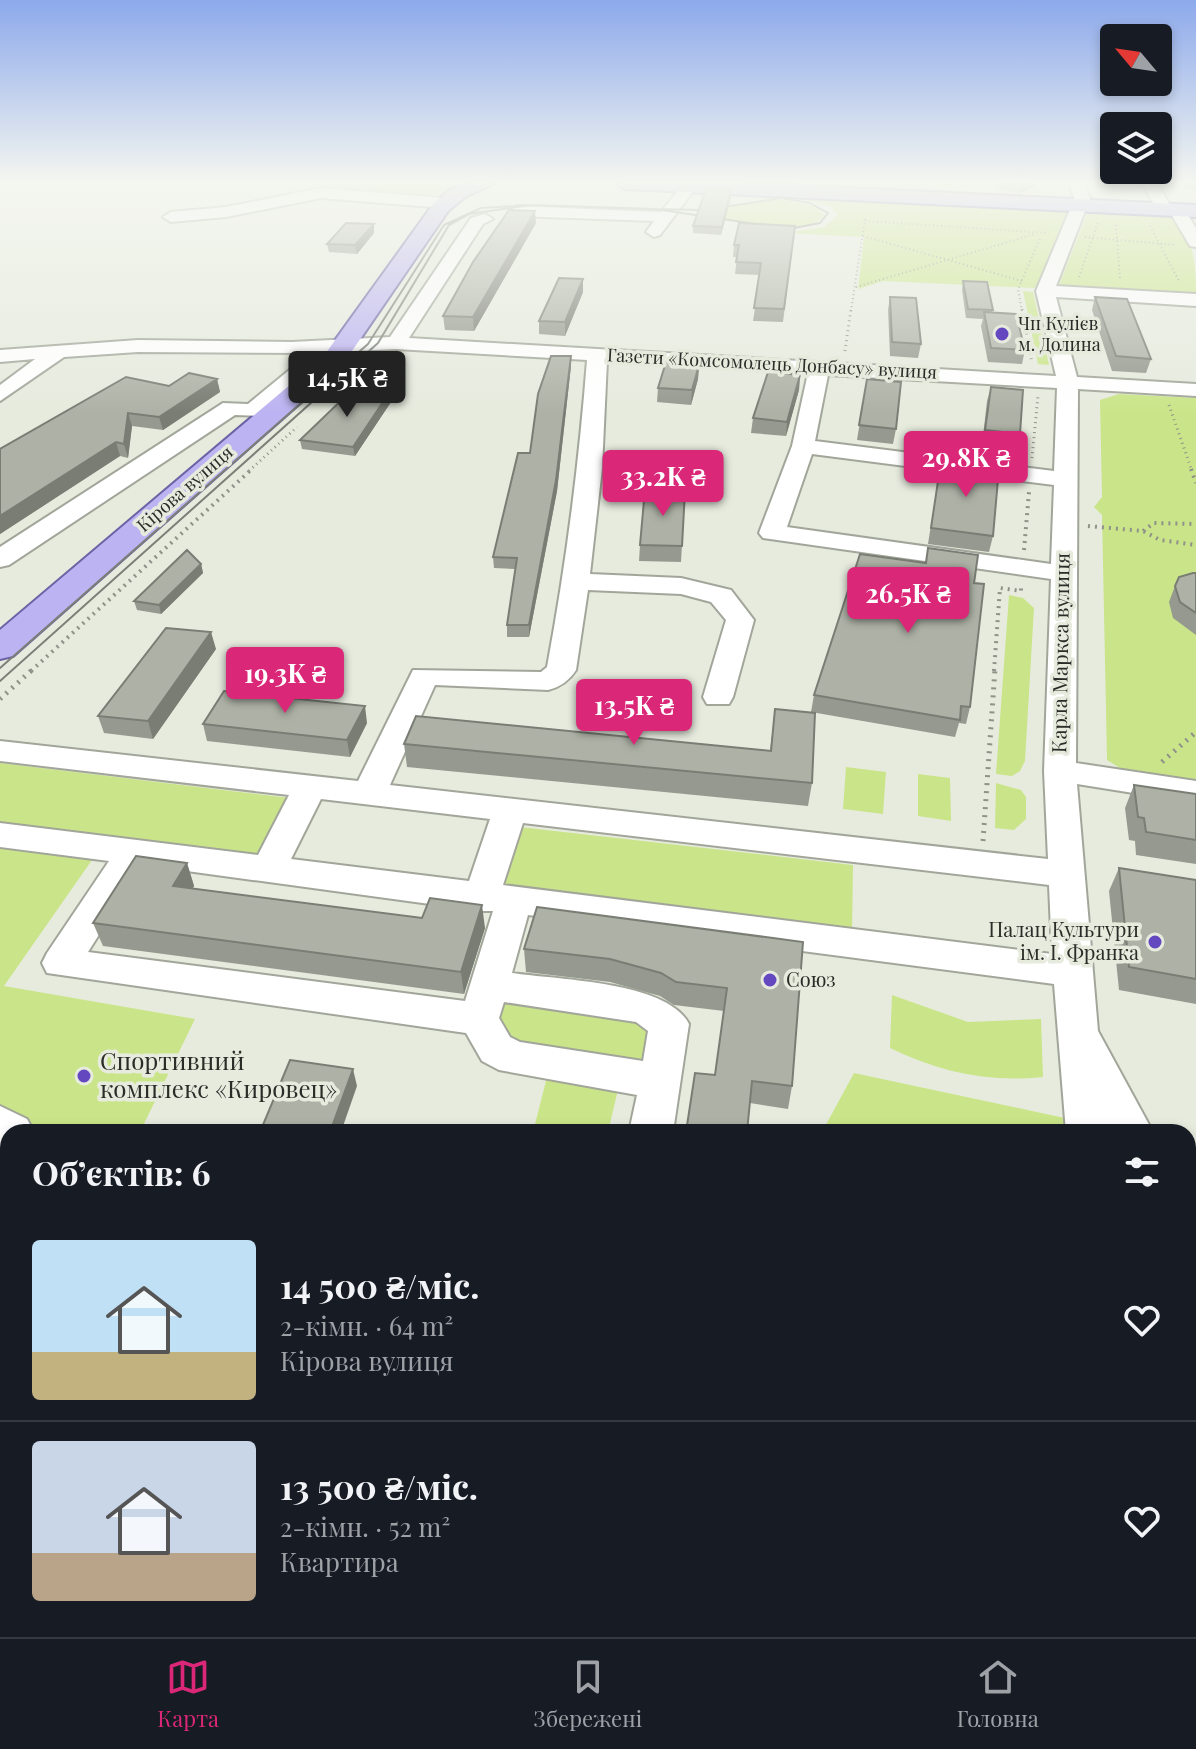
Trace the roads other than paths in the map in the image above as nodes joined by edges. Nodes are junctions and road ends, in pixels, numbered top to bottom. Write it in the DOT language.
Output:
graph roads {
  1 [pos="404,259"];
  2 [pos="452,259"];
  3 [pos="1062,259"];
  4 [pos="1055,290"];
  5 [pos="1193,299"];
  6 [pos="396,343"];
  7 [pos="338,345"];
  8 [pos="57,353"];
  9 [pos="597,355"];
  10 [pos="0,356"];
  11 [pos="820,366"];
  12 [pos="1068,382"];
  13 [pos="1196,390"];
  14 [pos="0,395"];
  15 [pos="803,446"];
  16 [pos="1065,479"];
  17 [pos="0,559"];
  18 [pos="1062,573"];
  19 [pos="576,581"];
  20 [pos="0,648"];
  21 [pos="718,697"];
  22 [pos="0,751"];
  23 [pos="1060,771"];
  24 [pos="309,789"];
  25 [pos="1196,792"];
  26 [pos="368,796"];
  27 [pos="509,812"];
  28 [pos="0,835"];
  29 [pos="132,854"];
  30 [pos="268,870"];
  31 [pos="1065,874"];
  32 [pos="498,900"];
  33 [pos="1072,971"];
  34 [pos="484,1002"];
  35 [pos="1077,1027"];
  36 [pos="661,1081"];
  37 [pos="653,1124"];
  38 [pos="1087,1124"];
  39 [pos="1127,1124"];
  1 -- 7 [label="main road, Кірова вулиця"];
  2 -- 6 [label="street"];
  3 -- 4 [label="street"];
  4 -- 5 [label="street"];
  4 -- 12 [label="street, Карла Маркса вулиця"];
  6 -- 7 [label="street, Газети «Комсомолець Донбасу» вулиця"];
  6 -- 9 [label="street, Газети «Комсомолець Донбасу» вулиця"];
  7 -- 8 [label="street, Газети «Комсомолець Донбасу» вулиця"];
  7 -- 17 [label="street"];
  7 -- 20 [label="main road, Кірова вулиця"];
  8 -- 10 [label="street, Газети «Комсомолець Донбасу» вулиця"];
  8 -- 14 [label="street"];
  9 -- 11 [label="street, Газети «Комсомолець Донбасу» вулиця"];
  9 -- 19 [label="street"];
  11 -- 12 [label="street, Газети «Комсомолець Донбасу» вулиця"];
  11 -- 15 [label="street"];
  12 -- 13 [label="street, Газети «Комсомолець Донбасу» вулиця"];
  12 -- 16 [label="street, Карла Маркса вулиця"];
  15 -- 16 [label="street"];
  15 -- 18 [label="street"];
  16 -- 18 [label="street, Карла Маркса вулиця"];
  18 -- 23 [label="street, Карла Маркса вулиця"];
  19 -- 21 [label="street"];
  19 -- 26 [label="street"];
  22 -- 24 [label="street"];
  23 -- 25 [label="street"];
  23 -- 31 [label="street, Карла Маркса вулиця"];
  24 -- 26 [label="street"];
  24 -- 30 [label="street"];
  26 -- 27 [label="street"];
  27 -- 31 [label="street"];
  27 -- 32 [label="street"];
  28 -- 29 [label="street"];
  29 -- 30 [label="street"];
  29 -- 34 [label="street"];
  30 -- 32 [label="street"];
  31 -- 33 [label="street, Карла Маркса вулиця"];
  32 -- 33 [label="street"];
  32 -- 34 [label="street"];
  33 -- 35 [label="street, Карла Маркса вулиця"];
  34 -- 36 [label="street"];
  34 -- 36 [label="street"];
  35 -- 38 [label="street, Карла Маркса вулиця"];
  35 -- 39 [label="street"];
  36 -- 37 [label="street"];
}
